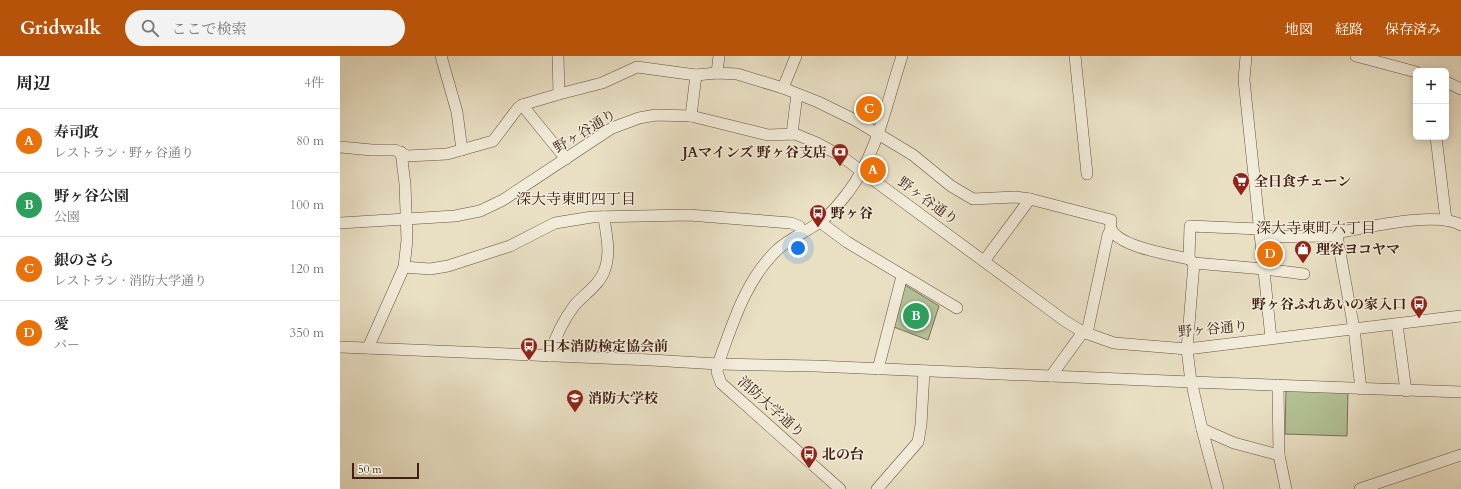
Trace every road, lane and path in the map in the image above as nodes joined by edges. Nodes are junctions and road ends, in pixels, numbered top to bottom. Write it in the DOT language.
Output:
graph roads {
  1 [pos="441,56"];
  2 [pos="558,56"];
  3 [pos="718,56"];
  4 [pos="796,56"];
  5 [pos="902,56"];
  6 [pos="1075,56"];
  7 [pos="1246,56"];
  8 [pos="1356,56"];
  9 [pos="1397,61"];
  10 [pos="1413,70"];
  11 [pos="716,73"];
  12 [pos="696,75"];
  13 [pos="1449,83"];
  14 [pos="783,88"];
  15 [pos="1461,89"];
  16 [pos="559,94"];
  17 [pos="798,94"];
  18 [pos="522,105"];
  19 [pos="690,116"];
  20 [pos="792,134"];
  21 [pos="877,134"];
  22 [pos="1436,140"];
  23 [pos="340,146"];
  24 [pos="462,150"];
  25 [pos="401,152"];
  26 [pos="566,159"];
  27 [pos="862,171"];
  28 [pos="1087,174"];
  29 [pos="1030,199"];
  30 [pos="604,217"];
  31 [pos="406,218"];
  32 [pos="1446,220"];
  33 [pos="820,222"];
  34 [pos="340,223"];
  35 [pos="1461,224"];
  36 [pos="801,229"];
  37 [pos="1111,229"];
  38 [pos="1259,233"];
  39 [pos="1337,236"];
  40 [pos="984,261"];
  41 [pos="1192,261"];
  42 [pos="404,267"];
  43 [pos="1264,268"];
  44 [pos="1304,274"];
  45 [pos="902,276"];
  46 [pos="957,308"];
  47 [pos="1461,316"];
  48 [pos="1397,324"];
  49 [pos="1354,329"];
  50 [pos="1085,333"];
  51 [pos="1271,338"];
  52 [pos="340,347"];
  53 [pos="368,348"];
  54 [pos="1187,349"];
  55 [pos="549,356"];
  56 [pos="718,364"];
  57 [pos="878,369"];
  58 [pos="924,371"];
  59 [pos="1051,376"];
  60 [pos="1192,382"];
  61 [pos="1278,385"];
  62 [pos="1361,389"];
  63 [pos="1406,391"];
  64 [pos="1461,392"];
  65 [pos="1202,429"];
  66 [pos="1279,455"];
  67 [pos="1461,455"];
  68 [pos="840,489"];
  69 [pos="879,489"];
  70 [pos="1218,489"];
  71 [pos="1286,489"];
  72 [pos="1360,489"];
  1 -- 24 [label="street"];
  2 -- 16 [label="street"];
  3 -- 11 [label="street"];
  4 -- 14 [label="street"];
  5 -- 21 [label="street, 消防大学通り"];
  6 -- 28 [label="street"];
  7 -- 38 [label="street"];
  8 -- 9 [label="street"];
  9 -- 10 [label="street"];
  11 -- 12 [label="street"];
  11 -- 14 [label="street"];
  12 -- 16 [label="street"];
  12 -- 19 [label="street"];
  13 -- 15 [label="street"];
  14 -- 17 [label="street"];
  16 -- 18 [label="street"];
  17 -- 20 [label="street"];
  17 -- 21 [label="street"];
  18 -- 24 [label="street"];
  18 -- 26 [label="street"];
  19 -- 20 [label="street, 野ヶ谷通り"];
  19 -- 26 [label="street, 野ヶ谷通り"];
  20 -- 27 [label="street, 野ヶ谷通り"];
  21 -- 27 [label="street, 消防大学通り"];
  21 -- 29 [label="street"];
  22 -- 32 [label="street"];
  23 -- 25 [label="street"];
  24 -- 25 [label="street"];
  25 -- 31 [label="street"];
  26 -- 31 [label="street, 野ヶ谷通り"];
  27 -- 33 [label="street, 消防大学通り"];
  27 -- 40 [label="street, 野ヶ谷通り"];
  29 -- 37 [label="street"];
  29 -- 40 [label="street"];
  30 -- 36 [label="street"];
  30 -- 42 [label="street"];
  30 -- 55 [label="street"];
  31 -- 34 [label="street, 野ヶ谷通り"];
  31 -- 42 [label="street"];
  32 -- 35 [label="street"];
  32 -- 39 [label="street"];
  33 -- 36 [label="street, 消防大学通り"];
  33 -- 45 [label="street"];
  36 -- 56 [label="street, 消防大学通り"];
  37 -- 41 [label="street"];
  37 -- 50 [label="street"];
  38 -- 39 [label="street"];
  38 -- 41 [label="street"];
  38 -- 43 [label="street"];
  39 -- 49 [label="street"];
  40 -- 50 [label="street, 野ヶ谷通り"];
  41 -- 43 [label="street"];
  41 -- 54 [label="street"];
  42 -- 53 [label="street"];
  43 -- 44 [label="street"];
  43 -- 51 [label="street"];
  45 -- 46 [label="street"];
  45 -- 57 [label="street"];
  47 -- 48 [label="street, 野ヶ谷通り"];
  48 -- 49 [label="street, 野ヶ谷通り"];
  48 -- 63 [label="street"];
  49 -- 51 [label="street, 野ヶ谷通り"];
  49 -- 62 [label="street"];
  50 -- 54 [label="street, 野ヶ谷通り"];
  50 -- 59 [label="street"];
  51 -- 54 [label="street, 野ヶ谷通り"];
  52 -- 53 [label="street"];
  53 -- 55 [label="street"];
  54 -- 60 [label="street"];
  55 -- 56 [label="street"];
  56 -- 57 [label="street"];
  56 -- 68 [label="street, 消防大学通り"];
  57 -- 58 [label="street"];
  58 -- 59 [label="street"];
  58 -- 69 [label="street"];
  59 -- 60 [label="street"];
  60 -- 61 [label="street"];
  60 -- 65 [label="street"];
  61 -- 62 [label="street"];
  61 -- 66 [label="street"];
  62 -- 63 [label="street"];
  63 -- 64 [label="street"];
  65 -- 66 [label="street"];
  65 -- 70 [label="street"];
  66 -- 71 [label="street"];
  67 -- 72 [label="street"];
}
